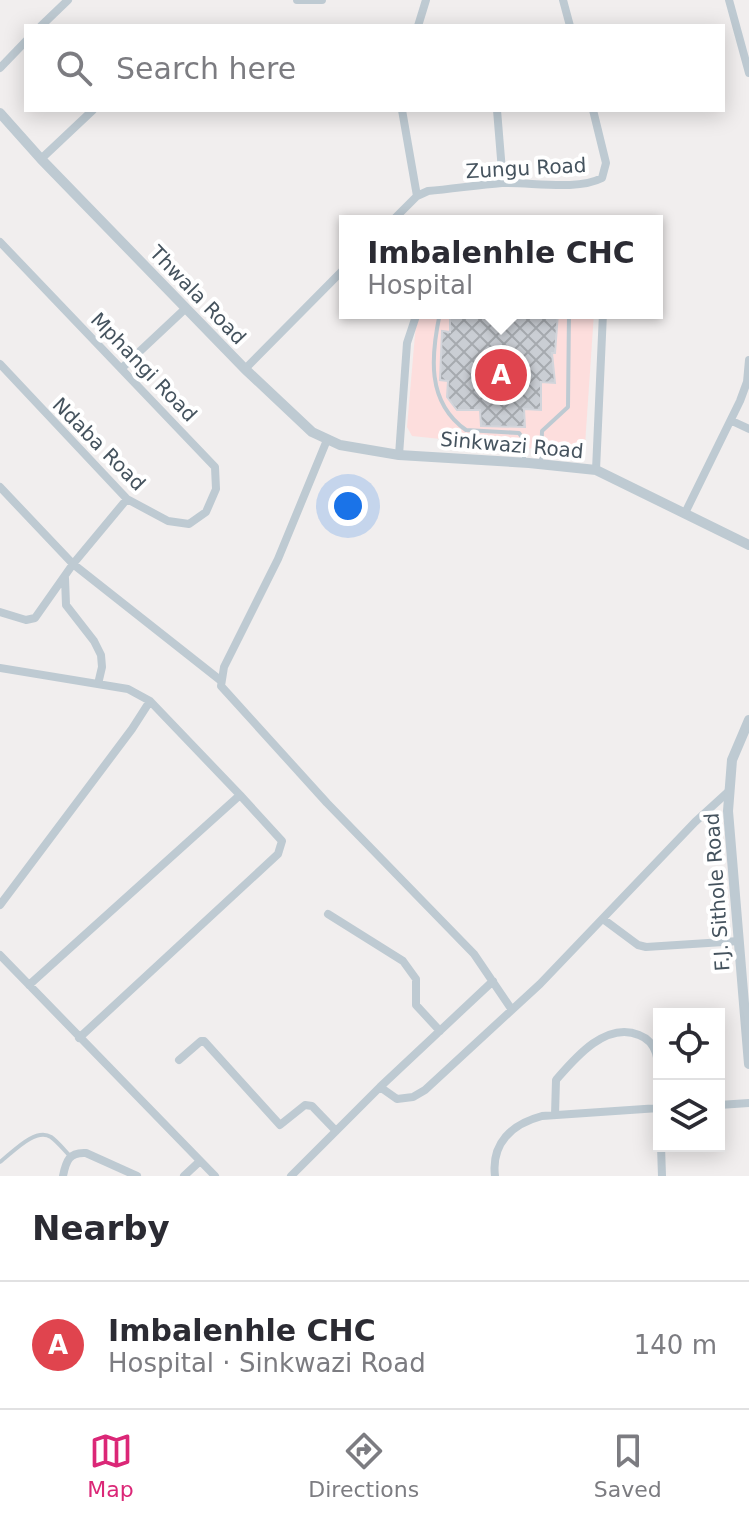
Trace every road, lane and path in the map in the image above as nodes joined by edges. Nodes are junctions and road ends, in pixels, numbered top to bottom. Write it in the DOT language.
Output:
graph roads {
  1 [pos="68,0"];
  2 [pos="297,0"];
  3 [pos="322,0"];
  4 [pos="426,0"];
  5 [pos="563,0"];
  6 [pos="729,0"];
  7 [pos="43,24"];
  8 [pos="419,24"];
  9 [pos="569,24"];
  10 [pos="24,43"];
  11 [pos="0,68"];
  12 [pos="749,73"];
  13 [pos="91,112"];
  14 [pos="402,112"];
  15 [pos="497,112"];
  16 [pos="593,112"];
  17 [pos="0,113"];
  18 [pos="41,159"];
  19 [pos="503,183"];
  20 [pos="417,196"];
  21 [pos="398,215"];
  22 [pos="0,242"];
  23 [pos="339,274"];
  24 [pos="186,308"];
  25 [pos="415,319"];
  26 [pos="439,319"];
  27 [pos="569,319"];
  28 [pos="603,319"];
  29 [pos="749,360"];
  30 [pos="0,364"];
  31 [pos="122,368"];
  32 [pos="245,369"];
  33 [pos="732,421"];
  34 [pos="749,429"];
  35 [pos="327,440"];
  36 [pos="399,455"];
  37 [pos="525,462"];
  38 [pos="541,464"];
  39 [pos="596,470"];
  40 [pos="0,487"];
  41 [pos="127,499"];
  42 [pos="686,511"];
  43 [pos="189,524"];
  44 [pos="749,545"];
  45 [pos="73,564"];
  46 [pos="65,578"];
  47 [pos="0,612"];
  48 [pos="0,668"];
  49 [pos="220,680"];
  50 [pos="98,684"];
  51 [pos="150,701"];
  52 [pos="749,720"];
  53 [pos="729,791"];
  54 [pos="240,795"];
  55 [pos="0,905"];
  56 [pos="328,914"];
  57 [pos="603,919"];
  58 [pos="742,947"];
  59 [pos="0,955"];
  60 [pos="493,981"];
  61 [pos="29,985"];
  62 [pos="512,1010"];
  63 [pos="440,1031"];
  64 [pos="79,1038"];
  65 [pos="179,1060"];
  66 [pos="749,1064"];
  67 [pos="657,1080"];
  68 [pos="380,1087"];
  69 [pos="749,1103"];
  70 [pos="725,1105"];
  71 [pos="653,1109"];
  72 [pos="555,1115"];
  73 [pos="336,1131"];
  74 [pos="661,1152"];
  75 [pos="70,1156"];
  76 [pos="0,1162"];
  77 [pos="199,1162"];
  78 [pos="63,1176"];
  79 [pos="137,1176"];
  80 [pos="184,1176"];
  81 [pos="215,1176"];
  82 [pos="291,1176"];
  83 [pos="495,1176"];
  84 [pos="662,1176"];
  1 -- 7 [label="street"];
  2 -- 3 [label="street"];
  4 -- 8 [label="street"];
  5 -- 9 [label="street"];
  6 -- 12 [label="street"];
  10 -- 11 [label="street"];
  13 -- 18 [label="street"];
  14 -- 20 [label="street"];
  15 -- 19 [label="street"];
  16 -- 19 [label="street, Zungu Road"];
  17 -- 18 [label="street, Thwala Road"];
  18 -- 24 [label="street, Thwala Road"];
  19 -- 20 [label="street, Zungu Road"];
  20 -- 21 [label="street"];
  22 -- 31 [label="street, Mphangi Road"];
  23 -- 32 [label="street"];
  24 -- 31 [label="street"];
  24 -- 32 [label="street, Thwala Road"];
  25 -- 36 [label="street"];
  26 -- 37 [label="lane"];
  27 -- 38 [label="lane"];
  28 -- 39 [label="street"];
  29 -- 33 [label="street"];
  30 -- 41 [label="street, Ndaba Road"];
  31 -- 43 [label="street, Mphangi Road"];
  32 -- 35 [label="street, Thwala Road"];
  33 -- 34 [label="street"];
  33 -- 42 [label="street"];
  35 -- 36 [label="street, Thwala Road"];
  35 -- 49 [label="street"];
  36 -- 37 [label="street, Sinkwazi Road"];
  37 -- 38 [label="street, Sinkwazi Road"];
  38 -- 39 [label="street, Sinkwazi Road"];
  39 -- 42 [label="street, Sinkwazi Road"];
  40 -- 45 [label="street"];
  41 -- 43 [label="street, Ndaba Road"];
  41 -- 45 [label="street"];
  42 -- 44 [label="street, Sinkwazi Road"];
  45 -- 46 [label="street"];
  45 -- 49 [label="street"];
  46 -- 47 [label="street"];
  46 -- 50 [label="street"];
  48 -- 50 [label="street"];
  49 -- 60 [label="street"];
  50 -- 51 [label="street"];
  51 -- 54 [label="street"];
  51 -- 55 [label="street"];
  52 -- 53 [label="street, F.J. Sithole Road"];
  53 -- 57 [label="street"];
  53 -- 58 [label="street, F.J. Sithole Road"];
  54 -- 61 [label="street"];
  54 -- 64 [label="street"];
  56 -- 63 [label="street"];
  57 -- 58 [label="street"];
  57 -- 62 [label="street"];
  58 -- 66 [label="street, F.J. Sithole Road"];
  59 -- 61 [label="street"];
  60 -- 62 [label="street"];
  60 -- 63 [label="street"];
  61 -- 64 [label="street"];
  62 -- 68 [label="street"];
  63 -- 68 [label="street"];
  64 -- 77 [label="street"];
  65 -- 73 [label="street"];
  67 -- 72 [label="street"];
  68 -- 73 [label="street"];
  69 -- 70 [label="street"];
  71 -- 72 [label="street"];
  72 -- 83 [label="street"];
  73 -- 82 [label="street"];
  74 -- 84 [label="street"];
  75 -- 76 [label="lane"];
  75 -- 78 [label="street"];
  75 -- 79 [label="street"];
  77 -- 80 [label="street"];
  77 -- 81 [label="street"];
}
